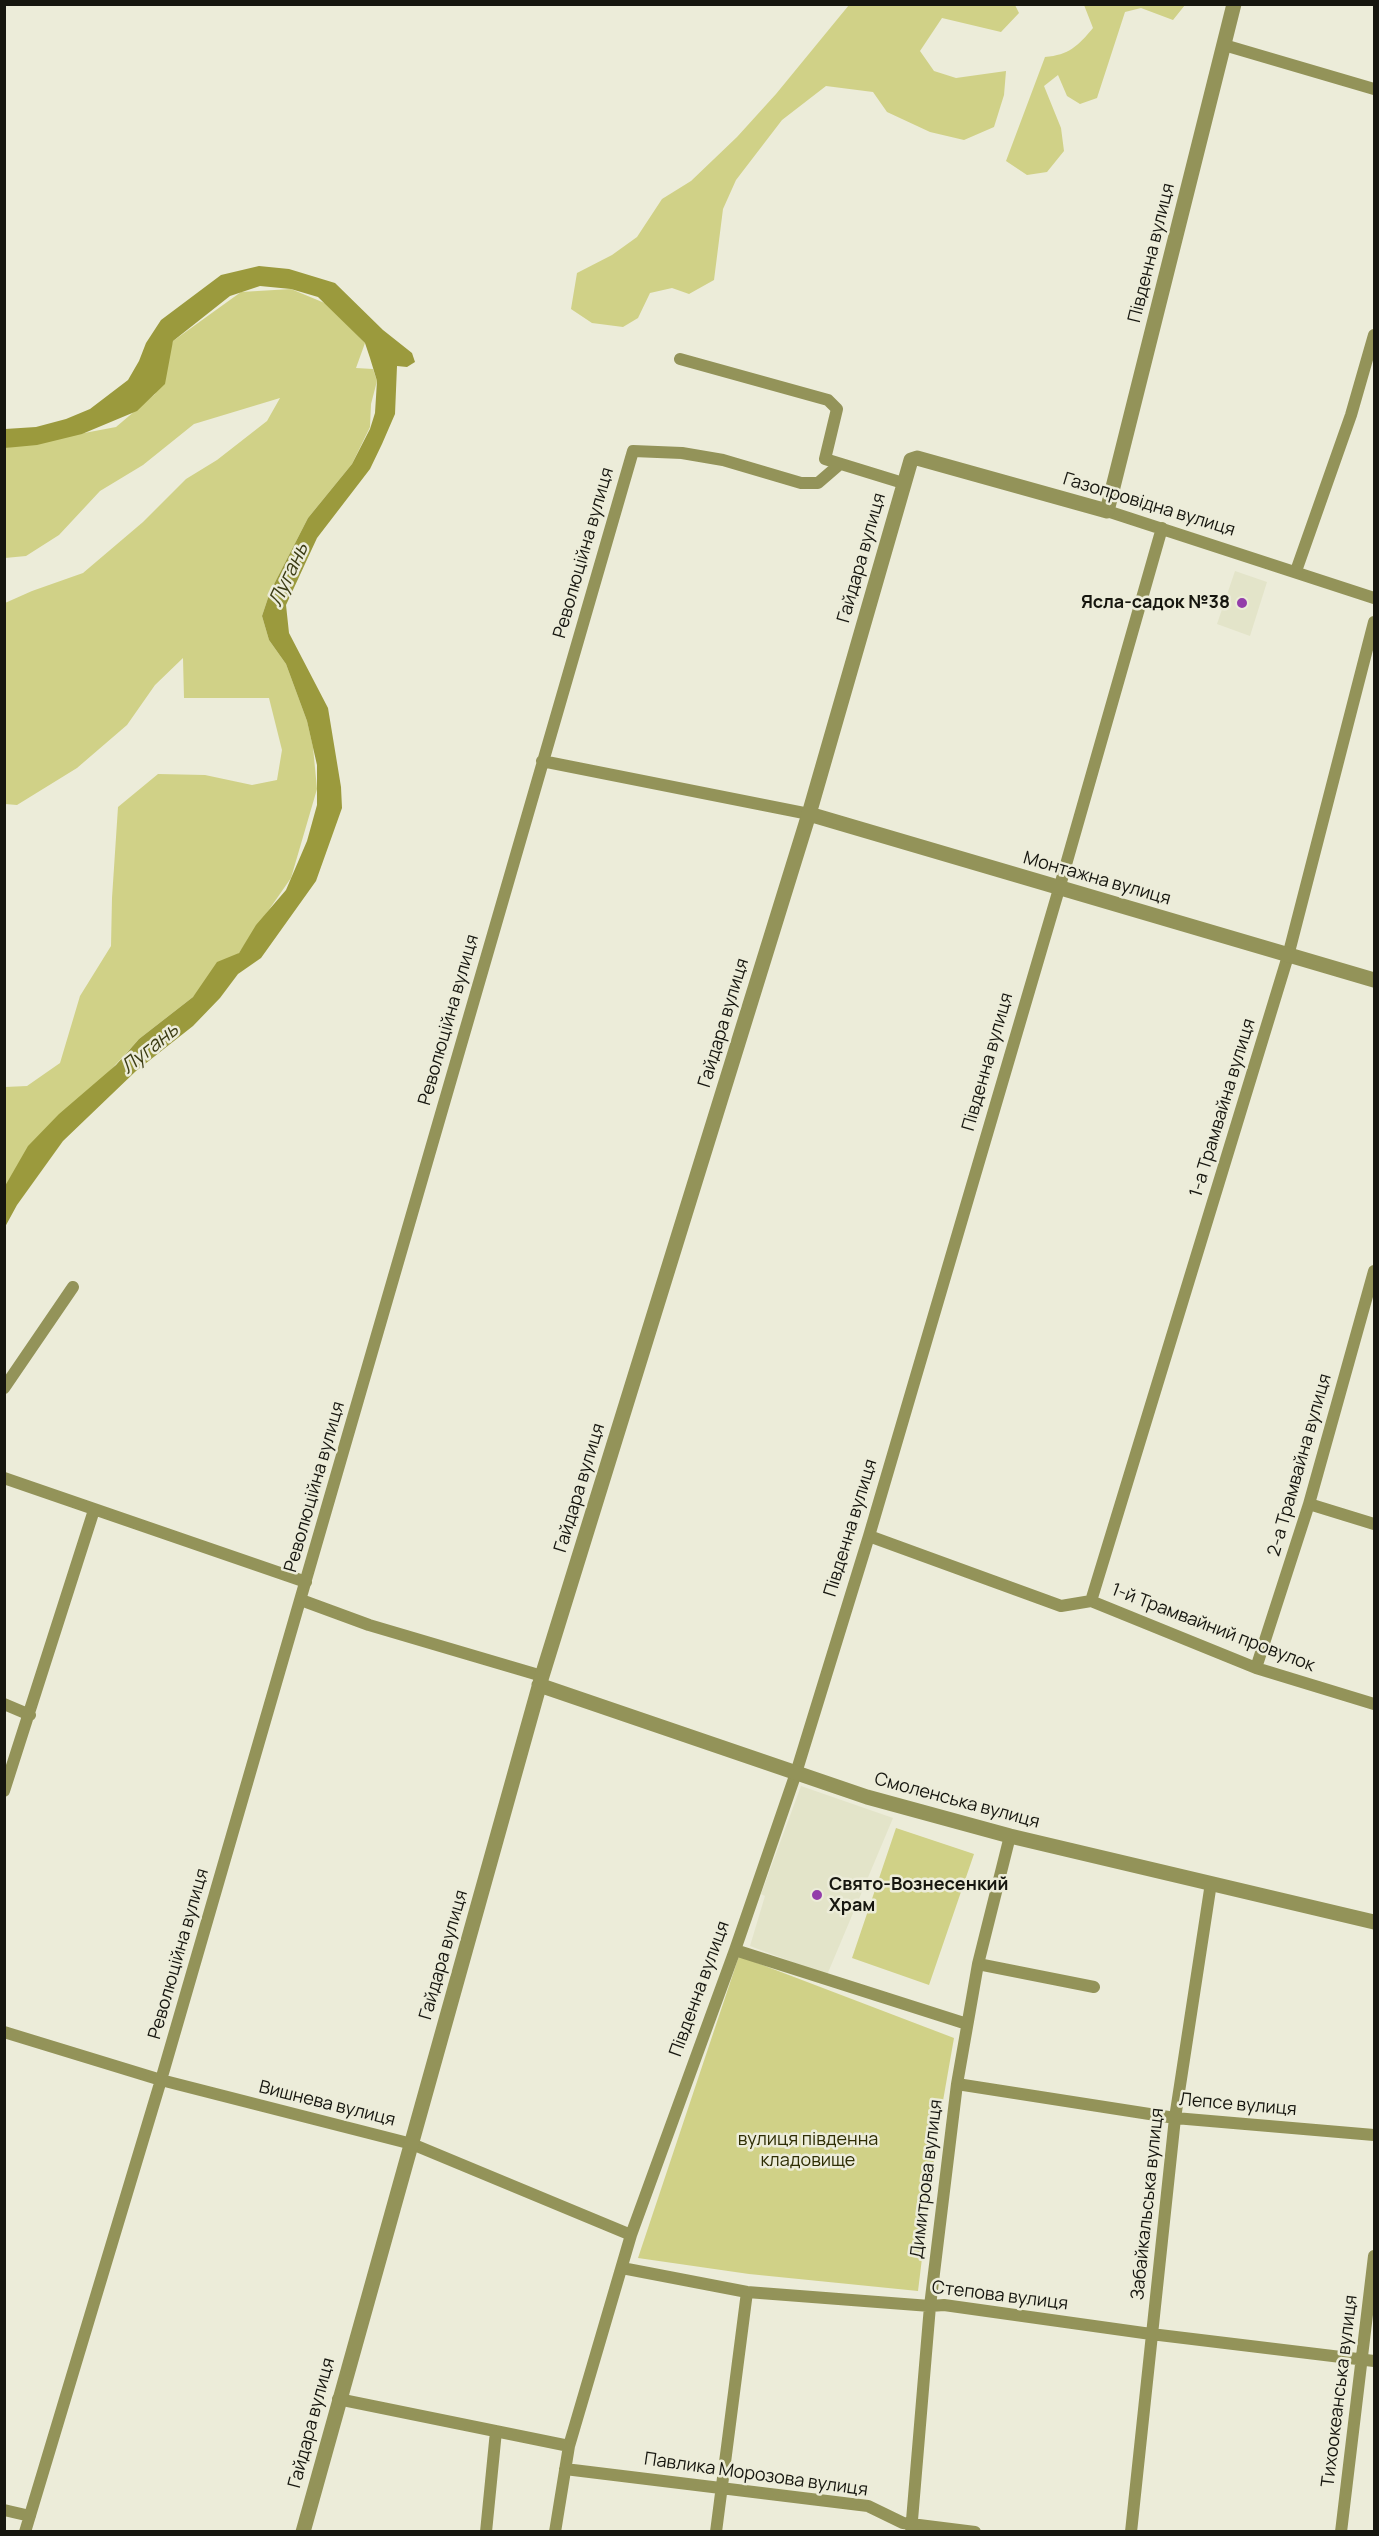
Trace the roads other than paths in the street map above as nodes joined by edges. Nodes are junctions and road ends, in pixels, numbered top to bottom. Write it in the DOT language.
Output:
graph roads {
  1 [pos="1234,4"];
  2 [pos="1224,45"];
  3 [pos="1374,89"];
  4 [pos="1374,335"];
  5 [pos="680,359"];
  6 [pos="911,460"];
  7 [pos="840,464"];
  8 [pos="903,483"];
  9 [pos="1107,511"];
  10 [pos="1162,528"];
  11 [pos="1296,571"];
  12 [pos="1374,597"];
  13 [pos="1374,622"];
  14 [pos="542,761"];
  15 [pos="809,814"];
  16 [pos="1059,889"];
  17 [pos="1288,956"];
  18 [pos="1374,980"];
  19 [pos="1374,1271"];
  20 [pos="73,1287"];
  21 [pos="4,1388"];
  22 [pos="4,1478"];
  23 [pos="1309,1504"];
  24 [pos="94,1510"];
  25 [pos="1374,1524"];
  26 [pos="869,1536"];
  27 [pos="306,1582"];
  28 [pos="301,1600"];
  29 [pos="1091,1602"];
  30 [pos="1256,1668"];
  31 [pos="541,1680"];
  32 [pos="4,1704"];
  33 [pos="1374,1704"];
  34 [pos="30,1715"];
  35 [pos="796,1773"];
  36 [pos="4,1791"];
  37 [pos="1010,1836"];
  38 [pos="1210,1882"];
  39 [pos="1374,1922"];
  40 [pos="735,1950"];
  41 [pos="978,1964"];
  42 [pos="1094,1987"];
  43 [pos="967,2024"];
  44 [pos="4,2032"];
  45 [pos="161,2080"];
  46 [pos="957,2084"];
  47 [pos="1175,2118"];
  48 [pos="1374,2135"];
  49 [pos="412,2144"];
  50 [pos="631,2235"];
  51 [pos="1374,2256"];
  52 [pos="622,2268"];
  53 [pos="747,2292"];
  54 [pos="930,2306"];
  55 [pos="1151,2334"];
  56 [pos="1361,2359"];
  57 [pos="1374,2361"];
  58 [pos="338,2399"];
  59 [pos="496,2431"];
  60 [pos="569,2446"];
  61 [pos="566,2469"];
  62 [pos="722,2489"];
  63 [pos="4,2510"];
  64 [pos="30,2516"];
  65 [pos="912,2528"];
  66 [pos="25,2532"];
  67 [pos="303,2532"];
  68 [pos="486,2532"];
  69 [pos="555,2532"];
  70 [pos="716,2532"];
  71 [pos="975,2532"];
  72 [pos="1131,2532"];
  73 [pos="1341,2532"];
  1 -- 2 [label="street, Південна вулиця"];
  2 -- 3 [label="street"];
  2 -- 9 [label="street, Південна вулиця"];
  4 -- 11 [label="street"];
  5 -- 7 [label="street"];
  6 -- 8 [label="street, Гайдара вулиця"];
  6 -- 9 [label="street, Газопровідна вулиця"];
  7 -- 8 [label="street"];
  7 -- 14 [label="street, Революційна вулиця"];
  8 -- 15 [label="street, Гайдара вулиця"];
  9 -- 10 [label="street, Газопровідна вулиця"];
  10 -- 11 [label="street, Газопровідна вулиця"];
  10 -- 16 [label="street, Південна вулиця"];
  11 -- 12 [label="street, Газопровідна вулиця"];
  13 -- 17 [label="street, 1-а Трамвайна вулиця"];
  14 -- 15 [label="street"];
  14 -- 27 [label="street, Революційна вулиця"];
  15 -- 16 [label="street, Монтажна вулиця"];
  15 -- 31 [label="street, Гайдара вулиця"];
  16 -- 17 [label="street, Монтажна вулиця"];
  16 -- 26 [label="street, Південна вулиця"];
  17 -- 18 [label="street, Монтажна вулиця"];
  17 -- 29 [label="street, 1-а Трамвайна вулиця"];
  19 -- 23 [label="street, 2-а Трамвайна вулиця"];
  20 -- 21 [label="street"];
  22 -- 24 [label="street"];
  23 -- 25 [label="street"];
  23 -- 30 [label="street, 2-а Трамвайна вулиця"];
  24 -- 27 [label="street"];
  24 -- 34 [label="street"];
  26 -- 29 [label="street, 1-й Трамвайний провулок"];
  26 -- 35 [label="street, Південна вулиця"];
  27 -- 28 [label="street, Революційна вулиця"];
  28 -- 31 [label="street"];
  28 -- 45 [label="street, Революційна вулиця"];
  29 -- 30 [label="street, 1-й Трамвайний провулок"];
  30 -- 33 [label="street, 1-й Трамвайний провулок"];
  31 -- 35 [label="street, Смоленська вулиця"];
  31 -- 49 [label="street, Гайдара вулиця"];
  32 -- 34 [label="street"];
  34 -- 36 [label="street"];
  35 -- 37 [label="street, Смоленська вулиця"];
  35 -- 40 [label="street, Південна вулиця"];
  37 -- 38 [label="street, Смоленська вулиця"];
  37 -- 41 [label="street, Димитрова вулиця"];
  38 -- 39 [label="street, Смоленська вулиця"];
  38 -- 47 [label="street, Забайкальська вулиця"];
  40 -- 43 [label="street"];
  40 -- 50 [label="street, Південна вулиця"];
  41 -- 42 [label="street"];
  41 -- 43 [label="street, Димитрова вулиця"];
  43 -- 46 [label="street, Димитрова вулиця"];
  44 -- 45 [label="street, Вишнева вулиця"];
  45 -- 49 [label="street, Вишнева вулиця"];
  45 -- 64 [label="street, Революційна вулиця"];
  46 -- 47 [label="street, Лепсе вулиця"];
  46 -- 54 [label="street, Димитрова вулиця"];
  47 -- 48 [label="street, Лепсе вулиця"];
  47 -- 55 [label="street, Забайкальська вулиця"];
  49 -- 50 [label="street, Вишнева вулиця"];
  49 -- 58 [label="street, Гайдара вулиця"];
  50 -- 52 [label="street, Південна вулиця"];
  51 -- 56 [label="street, Тихоокеанська вулиця"];
  52 -- 53 [label="street, Степова вулиця"];
  52 -- 60 [label="street, Південна вулиця"];
  53 -- 54 [label="street, Степова вулиця"];
  53 -- 62 [label="street"];
  54 -- 55 [label="street, Степова вулиця"];
  54 -- 65 [label="street, Димитрова вулиця"];
  55 -- 56 [label="street, Степова вулиця"];
  55 -- 72 [label="street, Забайкальська вулиця"];
  56 -- 57 [label="street, Степова вулиця"];
  56 -- 73 [label="street, Тихоокеанська вулиця"];
  58 -- 59 [label="street"];
  58 -- 67 [label="street, Гайдара вулиця"];
  59 -- 60 [label="street"];
  59 -- 68 [label="street"];
  60 -- 61 [label="street, Південна вулиця"];
  61 -- 62 [label="street, Павлика Морозова вулиця"];
  61 -- 69 [label="street, Південна вулиця"];
  62 -- 65 [label="street, Павлика Морозова вулиця"];
  62 -- 70 [label="street"];
  63 -- 64 [label="street"];
  64 -- 66 [label="street, Революційна вулиця"];
  65 -- 71 [label="street, Павлика Морозова вулиця"];
}
